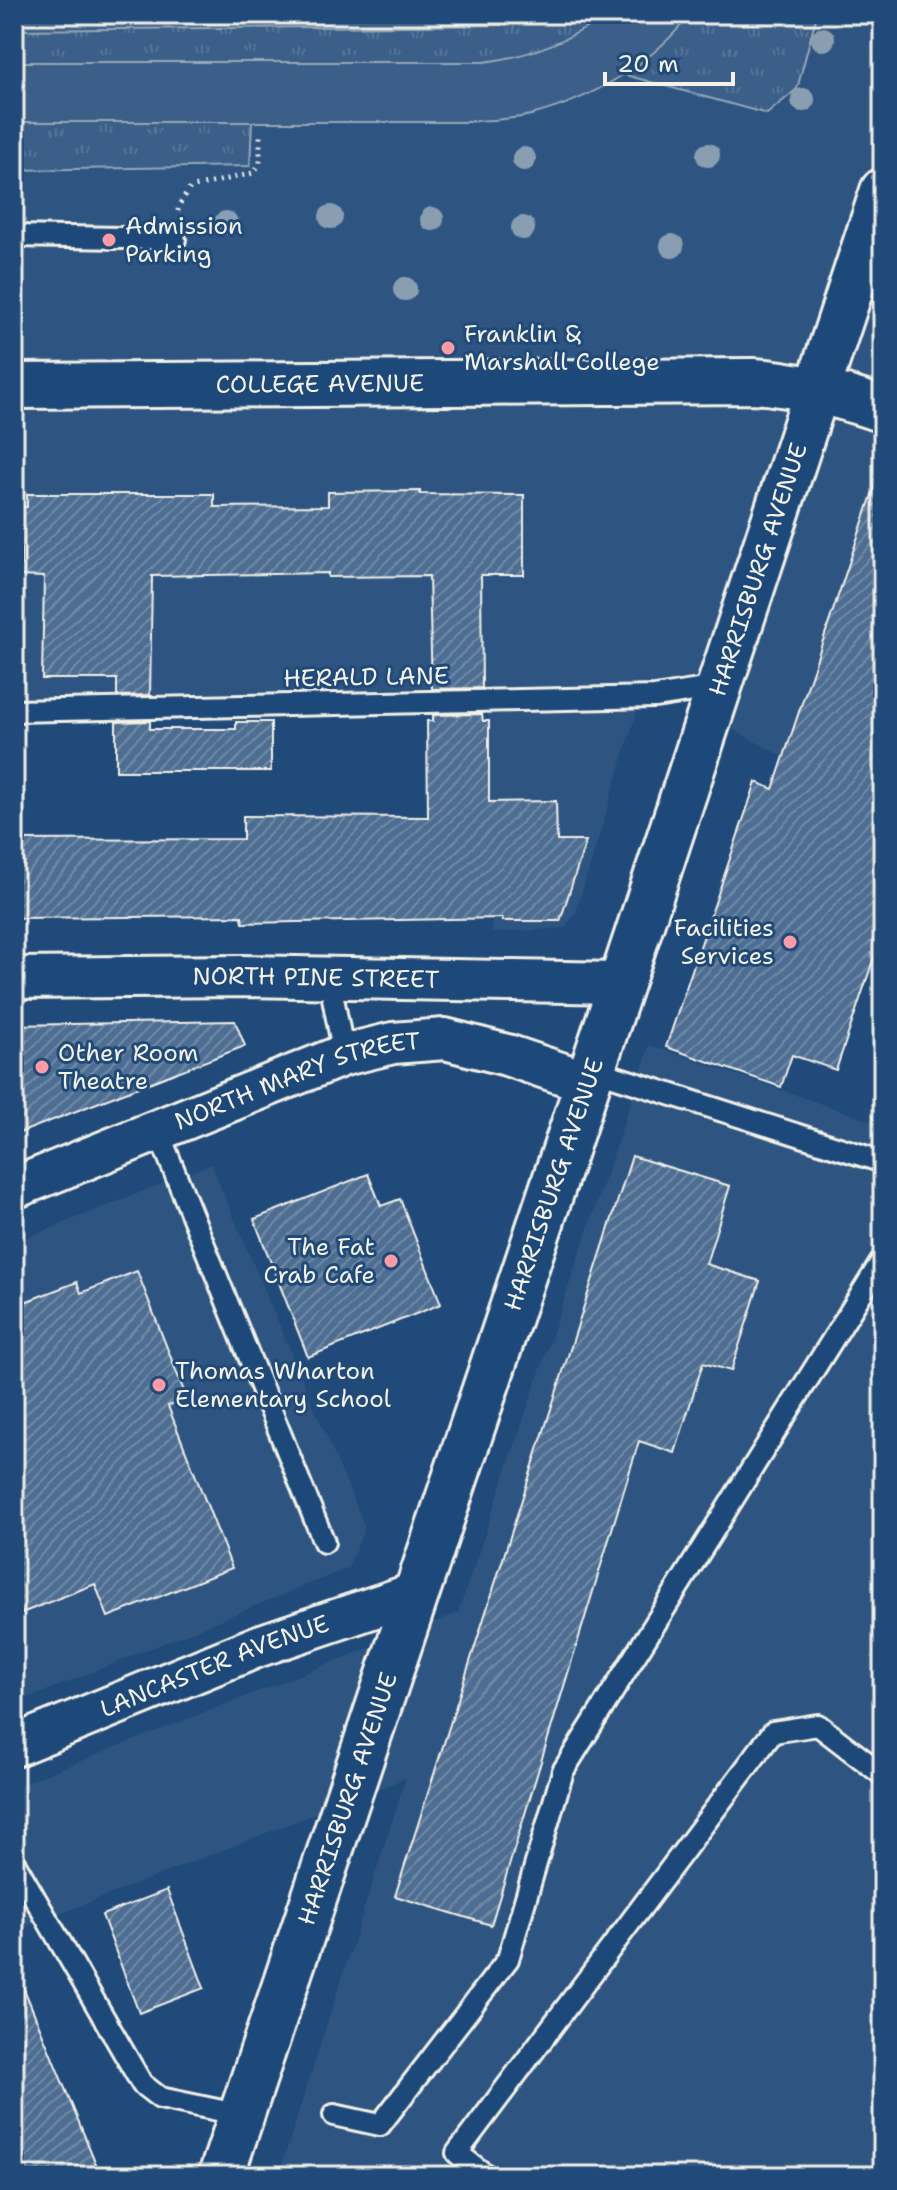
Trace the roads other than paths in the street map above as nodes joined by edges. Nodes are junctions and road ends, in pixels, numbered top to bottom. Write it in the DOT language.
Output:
graph roads {
  1 [pos="883,191"];
  2 [pos="14,236"];
  3 [pos="175,239"];
  4 [pos="14,386"];
  5 [pos="818,389"];
  6 [pos="883,410"];
  7 [pos="718,687"];
  8 [pos="14,711"];
  9 [pos="329,977"];
  10 [pos="14,978"];
  11 [pos="619,983"];
  12 [pos="344,1055"];
  13 [pos="589,1075"];
  14 [pos="158,1131"];
  15 [pos="883,1162"];
  16 [pos="14,1188"];
  17 [pos="883,1259"];
  18 [pos="324,1542"];
  19 [pos="416,1593"];
  20 [pos="14,1746"];
  21 [pos="883,1775"];
  22 [pos="15,1861"];
  23 [pos="241,2115"];
  24 [pos="334,2115"];
  25 [pos="221,2176"];
  26 [pos="487,2176"];
  1 -- 5 [label="main road, HARRISBURG AVENUE"];
  2 -- 3 [label="lane"];
  4 -- 5 [label="main road, COLLEGE AVENUE"];
  5 -- 6 [label="main road, COLLEGE AVENUE"];
  5 -- 7 [label="main road, HARRISBURG AVENUE"];
  7 -- 8 [label="lane, HERALD LANE"];
  7 -- 11 [label="main road, HARRISBURG AVENUE"];
  9 -- 10 [label="street, NORTH PINE STREET"];
  9 -- 11 [label="street, NORTH PINE STREET"];
  9 -- 12 [label="lane"];
  11 -- 13 [label="main road, HARRISBURG AVENUE"];
  12 -- 13 [label="street, NORTH MARY STREET"];
  12 -- 14 [label="street, NORTH MARY STREET"];
  13 -- 15 [label="lane"];
  13 -- 19 [label="main road, HARRISBURG AVENUE"];
  14 -- 16 [label="street, NORTH MARY STREET"];
  14 -- 18 [label="lane"];
  17 -- 24 [label="lane"];
  19 -- 20 [label="street, LANCASTER AVENUE"];
  19 -- 23 [label="main road, HARRISBURG AVENUE"];
  21 -- 26 [label="lane"];
  22 -- 23 [label="lane"];
  23 -- 25 [label="main road, HARRISBURG AVENUE"];
}
